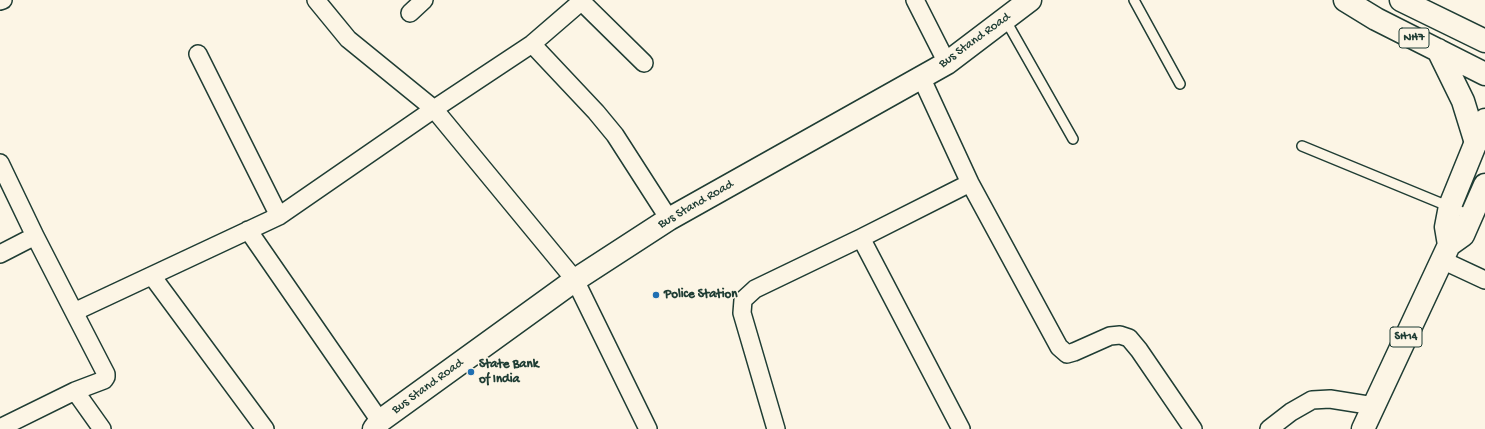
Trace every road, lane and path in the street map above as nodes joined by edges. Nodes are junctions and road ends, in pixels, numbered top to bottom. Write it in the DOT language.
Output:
graph roads {
  1 [pos="4,0"];
  2 [pos="316,0"];
  3 [pos="424,0"];
  4 [pos="915,0"];
  5 [pos="1030,0"];
  6 [pos="1134,0"];
  7 [pos="1345,0"];
  8 [pos="1401,0"];
  9 [pos="0,1"];
  10 [pos="582,1"];
  11 [pos="410,13"];
  12 [pos="1005,19"];
  13 [pos="1485,41"];
  14 [pos="532,44"];
  15 [pos="1438,50"];
  16 [pos="198,54"];
  17 [pos="644,63"];
  18 [pos="947,63"];
  19 [pos="1485,74"];
  20 [pos="921,77"];
  21 [pos="1180,84"];
  22 [pos="434,109"];
  23 [pos="1485,120"];
  24 [pos="1073,139"];
  25 [pos="1476,143"];
  26 [pos="1302,146"];
  27 [pos="0,164"];
  28 [pos="970,183"];
  29 [pos="1485,185"];
  30 [pos="1450,206"];
  31 [pos="279,216"];
  32 [pos="1472,216"];
  33 [pos="669,219"];
  34 [pos="248,230"];
  35 [pos="35,236"];
  36 [pos="861,238"];
  37 [pos="1445,252"];
  38 [pos="0,254"];
  39 [pos="152,276"];
  40 [pos="575,280"];
  41 [pos="1485,280"];
  42 [pos="74,312"];
  43 [pos="75,391"];
  44 [pos="1374,406"];
  45 [pos="377,425"];
  46 [pos="0,428"];
  47 [pos="102,429"];
  48 [pos="265,429"];
  49 [pos="648,429"];
  50 [pos="776,429"];
  51 [pos="961,429"];
  52 [pos="1193,429"];
  53 [pos="1269,429"];
  54 [pos="1363,429"];
  1 -- 9 [label="street"];
  2 -- 22 [label="street"];
  3 -- 11 [label="street"];
  4 -- 18 [label="street"];
  5 -- 12 [label="main road, Bus Stand Road"];
  6 -- 21 [label="lane"];
  7 -- 15 [label="main road, NH7"];
  8 -- 13 [label="main road, NH7"];
  10 -- 14 [label="street"];
  10 -- 17 [label="street"];
  12 -- 18 [label="main road, Bus Stand Road"];
  12 -- 24 [label="lane"];
  14 -- 22 [label="street"];
  14 -- 33 [label="street"];
  15 -- 19 [label="main road, NH7"];
  15 -- 25 [label="main road"];
  16 -- 31 [label="street"];
  18 -- 20 [label="main road, Bus Stand Road"];
  20 -- 28 [label="street"];
  20 -- 33 [label="main road, Bus Stand Road"];
  22 -- 31 [label="street"];
  22 -- 40 [label="street"];
  23 -- 25 [label="main road"];
  25 -- 30 [label="main road"];
  26 -- 30 [label="lane"];
  27 -- 35 [label="street"];
  28 -- 36 [label="street"];
  28 -- 52 [label="street"];
  29 -- 32 [label="main road, SH14"];
  30 -- 32 [label="lane"];
  30 -- 37 [label="main road"];
  31 -- 34 [label="street"];
  32 -- 37 [label="main road, SH14"];
  33 -- 40 [label="main road, Bus Stand Road"];
  34 -- 39 [label="street"];
  34 -- 45 [label="street"];
  35 -- 38 [label="street"];
  35 -- 42 [label="street"];
  36 -- 50 [label="street"];
  36 -- 51 [label="street"];
  37 -- 41 [label="street"];
  37 -- 44 [label="main road, SH14"];
  39 -- 42 [label="street"];
  39 -- 48 [label="street"];
  40 -- 45 [label="main road, Bus Stand Road"];
  40 -- 49 [label="street"];
  42 -- 43 [label="street"];
  43 -- 46 [label="street"];
  43 -- 47 [label="street"];
  44 -- 53 [label="street"];
  44 -- 54 [label="main road, SH14"];
}
